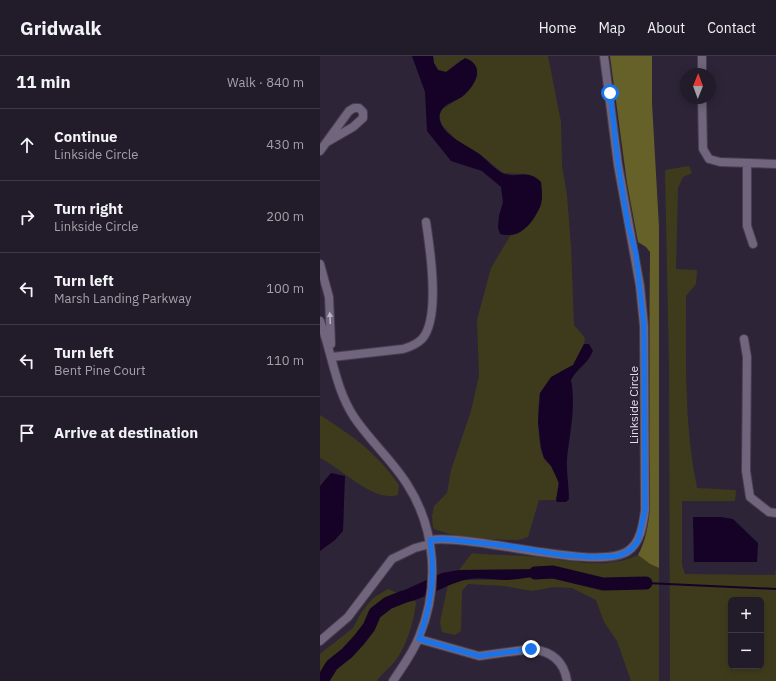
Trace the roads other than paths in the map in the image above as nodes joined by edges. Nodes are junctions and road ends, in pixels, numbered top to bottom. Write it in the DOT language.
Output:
graph roads {
  1 [pos="604,56"];
  2 [pos="702,56"];
  3 [pos="702,68"];
  4 [pos="702,104"];
  5 [pos="327,142"];
  6 [pos="320,152"];
  7 [pos="746,163"];
  8 [pos="776,164"];
  9 [pos="426,222"];
  10 [pos="753,244"];
  11 [pos="320,264"];
  12 [pos="320,321"];
  13 [pos="744,339"];
  14 [pos="332,357"];
  15 [pos="776,513"];
  16 [pos="430,542"];
  17 [pos="419,639"];
  18 [pos="320,641"];
  19 [pos="393,681"];
  20 [pos="567,681"];
  1 -- 16 [label="street, Linkside Circle"];
  2 -- 3 [label="street"];
  4 -- 7 [label="street"];
  5 -- 5 [label="street"];
  5 -- 6 [label="street"];
  7 -- 8 [label="street"];
  7 -- 10 [label="street"];
  9 -- 14 [label="street"];
  14 -- 11 [label="street, one-way"];
  12 -- 14 [label="street"];
  13 -- 15 [label="street"];
  14 -- 16 [label="street"];
  16 -- 17 [label="street"];
  16 -- 18 [label="street, Linkside Circle"];
  17 -- 19 [label="street"];
  17 -- 20 [label="street"];
}
